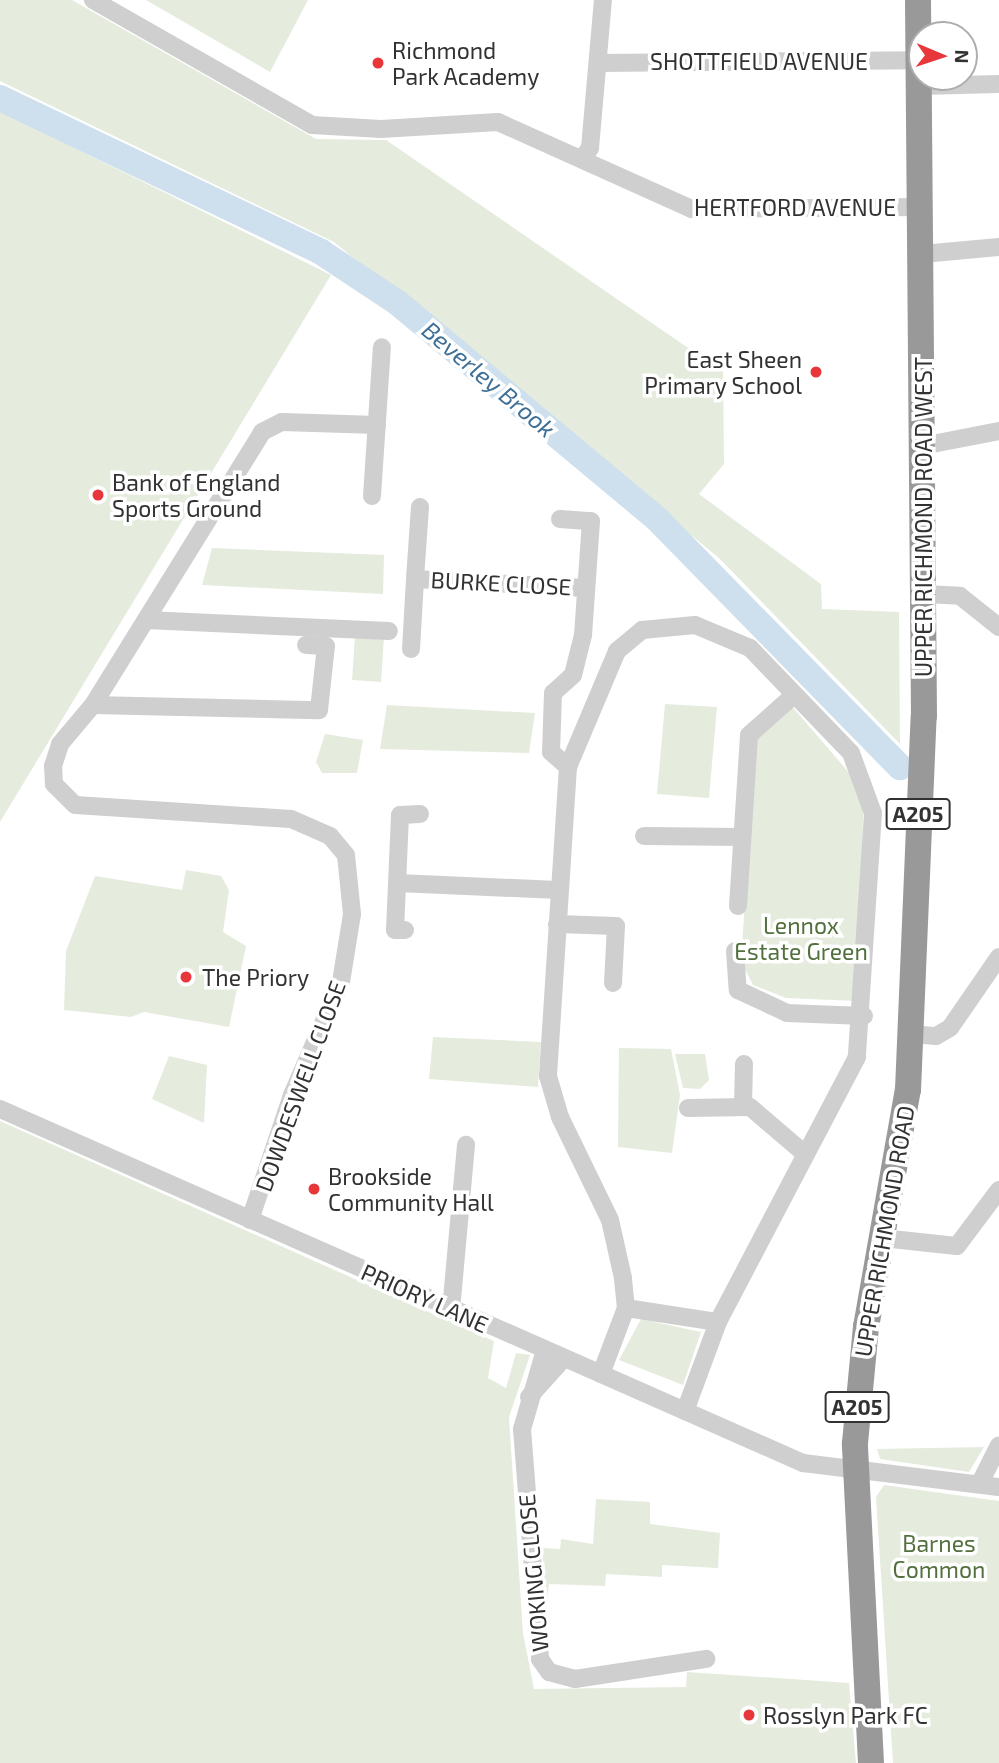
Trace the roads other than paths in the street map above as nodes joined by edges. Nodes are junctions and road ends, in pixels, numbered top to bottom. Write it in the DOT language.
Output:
graph roads {
  1 [pos="93,0"];
  2 [pos="603,0"];
  3 [pos="918,0"];
  4 [pos="919,21"];
  5 [pos="599,63"];
  6 [pos="908,73"];
  7 [pos="978,81"];
  8 [pos="999,84"];
  9 [pos="920,91"];
  10 [pos="584,156"];
  11 [pos="919,207"];
  12 [pos="999,247"];
  13 [pos="922,254"];
  14 [pos="382,347"];
  15 [pos="377,425"];
  16 [pos="999,431"];
  17 [pos="922,446"];
  18 [pos="372,496"];
  19 [pos="420,507"];
  20 [pos="560,519"];
  21 [pos="415,579"];
  22 [pos="586,588"];
  23 [pos="925,594"];
  24 [pos="146,620"];
  25 [pos="999,627"];
  26 [pos="389,631"];
  27 [pos="306,645"];
  28 [pos="411,649"];
  29 [pos="573,675"];
  30 [pos="596,690"];
  31 [pos="793,696"];
  32 [pos="93,705"];
  33 [pos="568,767"];
  34 [pos="420,814"];
  35 [pos="645,836"];
  36 [pos="742,837"];
  37 [pos="398,883"];
  38 [pos="558,890"];
  39 [pos="738,906"];
  40 [pos="557,924"];
  41 [pos="405,930"];
  42 [pos="735,951"];
  43 [pos="999,957"];
  44 [pos="613,983"];
  45 [pos="864,1016"];
  46 [pos="912,1034"];
  47 [pos="744,1064"];
  48 [pos="743,1107"];
  49 [pos="688,1108"];
  50 [pos="0,1109"];
  51 [pos="466,1145"];
  52 [pos="805,1154"];
  53 [pos="999,1189"];
  54 [pos="250,1220"];
  55 [pos="882,1238"];
  56 [pos="626,1308"];
  57 [pos="451,1310"];
  58 [pos="718,1322"];
  59 [pos="545,1350"];
  60 [pos="564,1358"];
  61 [pos="601,1374"];
  62 [pos="529,1397"];
  63 [pos="685,1411"];
  64 [pos="999,1445"];
  65 [pos="854,1469"];
  66 [pos="980,1483"];
  67 [pos="999,1487"];
  68 [pos="706,1659"];
  69 [pos="871,1763"];
  1 -- 10 [label="street, HERTFORD AVENUE"];
  2 -- 5 [label="street"];
  3 -- 4 [label="highway, UPPER RICHMOND ROAD WEST / A205"];
  5 -- 6 [label="street, SHOTTFIELD AVENUE"];
  5 -- 10 [label="street"];
  7 -- 8 [label="street, SHOTTFIELD AVENUE"];
  9 -- 11 [label="highway, UPPER RICHMOND ROAD WEST / A205"];
  10 -- 11 [label="street, HERTFORD AVENUE"];
  11 -- 13 [label="highway, UPPER RICHMOND ROAD WEST / A205"];
  12 -- 13 [label="street"];
  13 -- 17 [label="highway, UPPER RICHMOND ROAD WEST / A205"];
  14 -- 15 [label="street"];
  15 -- 18 [label="street"];
  15 -- 24 [label="street, DOWDESWELL CLOSE"];
  16 -- 17 [label="street"];
  17 -- 23 [label="highway, UPPER RICHMOND ROAD WEST / A205"];
  19 -- 21 [label="street, BURKE CLOSE"];
  20 -- 22 [label="street, BURKE CLOSE"];
  21 -- 22 [label="street, BURKE CLOSE"];
  21 -- 28 [label="street, BURKE CLOSE"];
  22 -- 29 [label="street, BURKE CLOSE"];
  23 -- 25 [label="street"];
  23 -- 46 [label="highway, UPPER RICHMOND ROAD WEST / A205"];
  24 -- 26 [label="street"];
  24 -- 32 [label="street, DOWDESWELL CLOSE"];
  27 -- 32 [label="street"];
  29 -- 30 [label="street"];
  29 -- 33 [label="street, BURKE CLOSE"];
  30 -- 31 [label="street"];
  30 -- 33 [label="street"];
  31 -- 36 [label="street"];
  31 -- 45 [label="street"];
  32 -- 54 [label="street, DOWDESWELL CLOSE"];
  33 -- 38 [label="street"];
  34 -- 37 [label="street"];
  35 -- 36 [label="street"];
  36 -- 39 [label="street"];
  37 -- 38 [label="street"];
  37 -- 41 [label="street"];
  38 -- 40 [label="street"];
  40 -- 44 [label="street"];
  40 -- 56 [label="street"];
  42 -- 45 [label="street"];
  43 -- 46 [label="street"];
  45 -- 52 [label="street"];
  46 -- 55 [label="highway, UPPER RICHMOND ROAD / A205"];
  47 -- 48 [label="street"];
  48 -- 49 [label="street"];
  48 -- 52 [label="street"];
  50 -- 54 [label="street, PRIORY LANE"];
  51 -- 57 [label="street"];
  52 -- 58 [label="street"];
  53 -- 55 [label="street"];
  54 -- 57 [label="street, PRIORY LANE"];
  55 -- 65 [label="highway, UPPER RICHMOND ROAD / A205"];
  56 -- 58 [label="street"];
  56 -- 61 [label="street"];
  57 -- 59 [label="street, PRIORY LANE"];
  58 -- 63 [label="street"];
  59 -- 60 [label="street, PRIORY LANE"];
  59 -- 62 [label="street, WOKING CLOSE"];
  60 -- 61 [label="street, PRIORY LANE"];
  60 -- 62 [label="street"];
  61 -- 63 [label="street, PRIORY LANE"];
  62 -- 68 [label="street, WOKING CLOSE"];
  63 -- 65 [label="street, PRIORY LANE"];
  64 -- 66 [label="street"];
  65 -- 66 [label="street, PRIORY LANE"];
  65 -- 69 [label="highway, UPPER RICHMOND ROAD / A205"];
  66 -- 67 [label="street, PRIORY LANE"];
}
